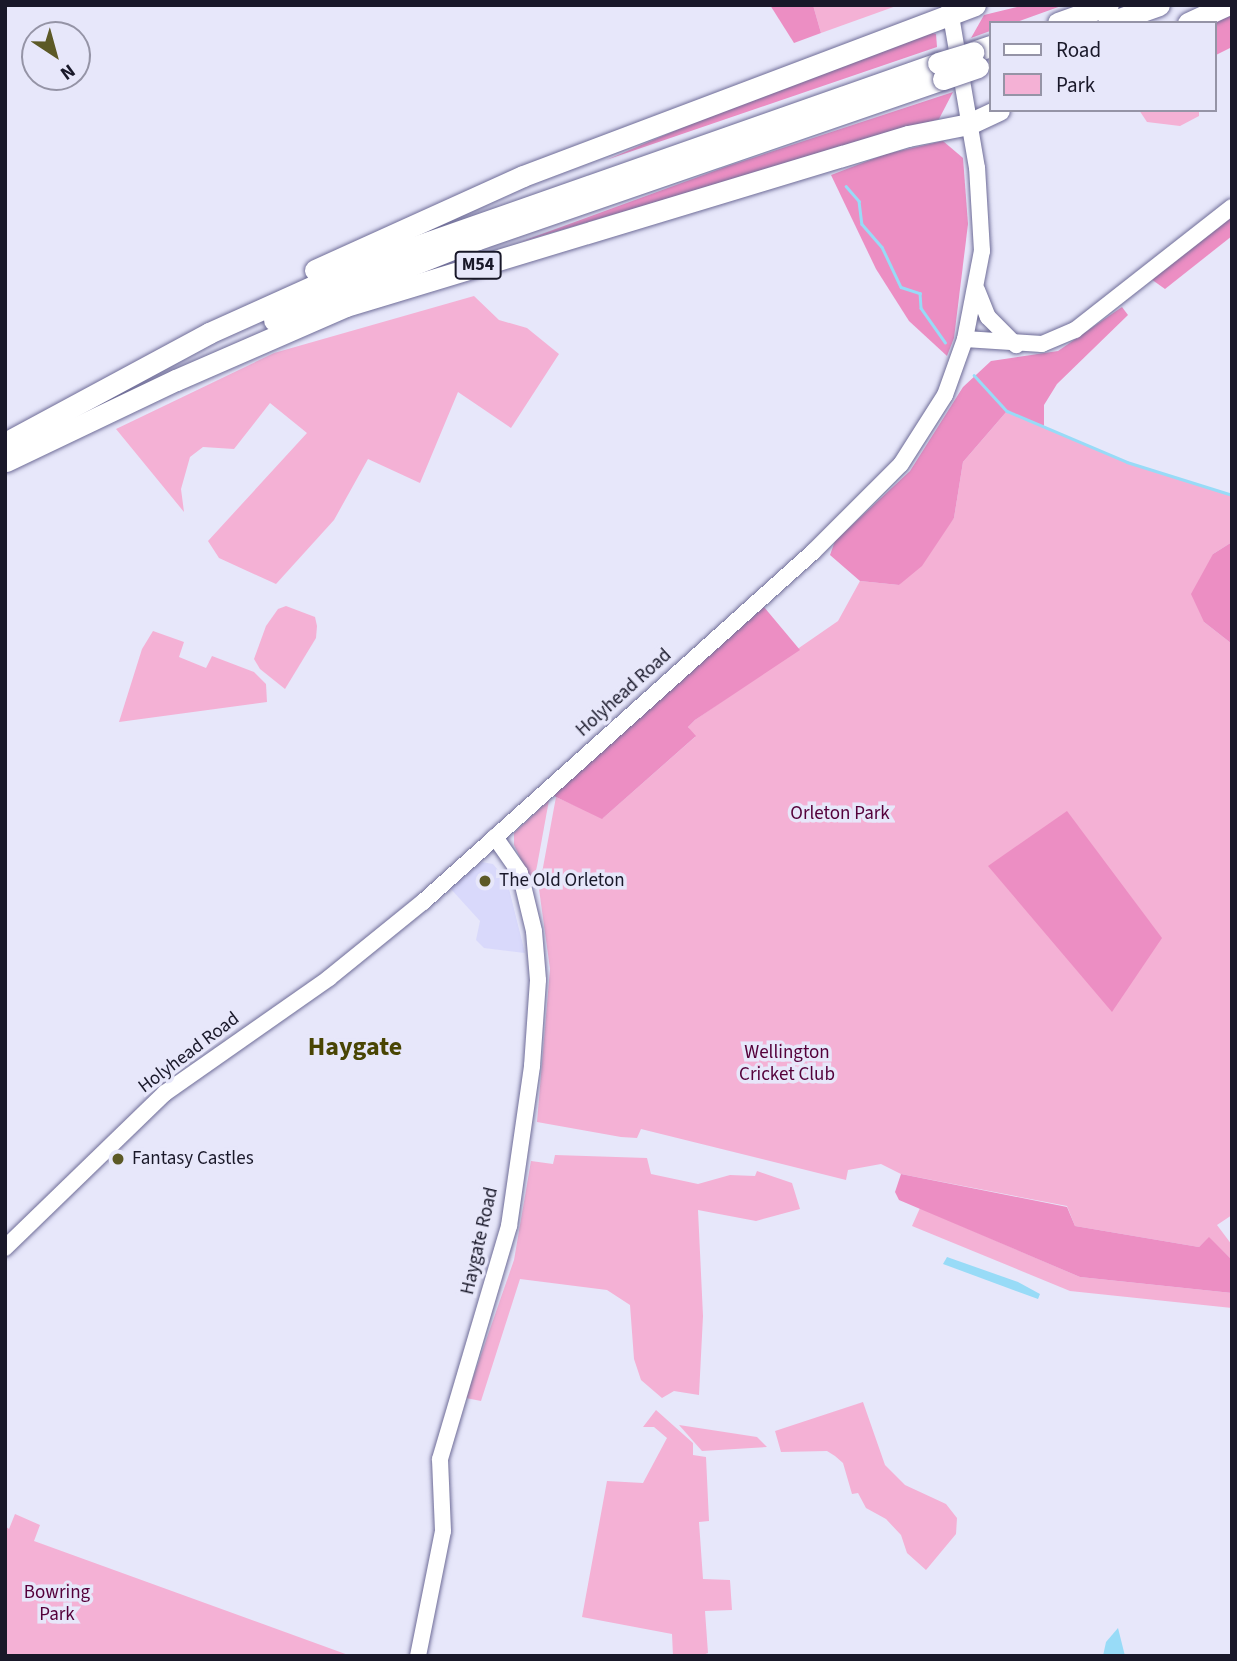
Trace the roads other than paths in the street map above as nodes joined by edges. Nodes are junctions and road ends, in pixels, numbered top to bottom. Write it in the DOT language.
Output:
graph roads {
  1 [pos="975,5"];
  2 [pos="1108,5"];
  3 [pos="1159,5"];
  4 [pos="1227,5"];
  5 [pos="949,8"];
  6 [pos="1064,21"];
  7 [pos="1114,21"];
  8 [pos="1192,21"];
  9 [pos="983,57"];
  10 [pos="941,71"];
  11 [pos="995,112"];
  12 [pos="970,124"];
  13 [pos="1232,207"];
  14 [pos="977,289"];
  15 [pos="209,333"];
  16 [pos="965,339"];
  17 [pos="1016,345"];
  18 [pos="5,443"];
  19 [pos="6,461"];
  20 [pos="495,837"];
  21 [pos="5,1248"];
  22 [pos="418,1656"];
  1 -- 5 [label="highway"];
  2 -- 6 [label="highway"];
  3 -- 7 [label="highway"];
  4 -- 8 [label="highway"];
  5 -- 12 [label="main road, Holyhead Road"];
  5 -- 15 [label="highway, M54"];
  9 -- 10 [label="highway, M54, bridge"];
  10 -- 15 [label="highway, M54"];
  10 -- 19 [label="highway, M54"];
  11 -- 12 [label="highway"];
  12 -- 14 [label="main road, Holyhead Road"];
  12 -- 19 [label="highway, M54"];
  13 -- 17 [label="main road"];
  14 -- 16 [label="main road, Holyhead Road"];
  14 -- 17 [label="main road"];
  15 -- 18 [label="highway, M54"];
  16 -- 17 [label="main road"];
  16 -- 20 [label="main road, Holyhead Road"];
  20 -- 21 [label="main road, Holyhead Road"];
  20 -- 22 [label="main road, Haygate Road"];
}
